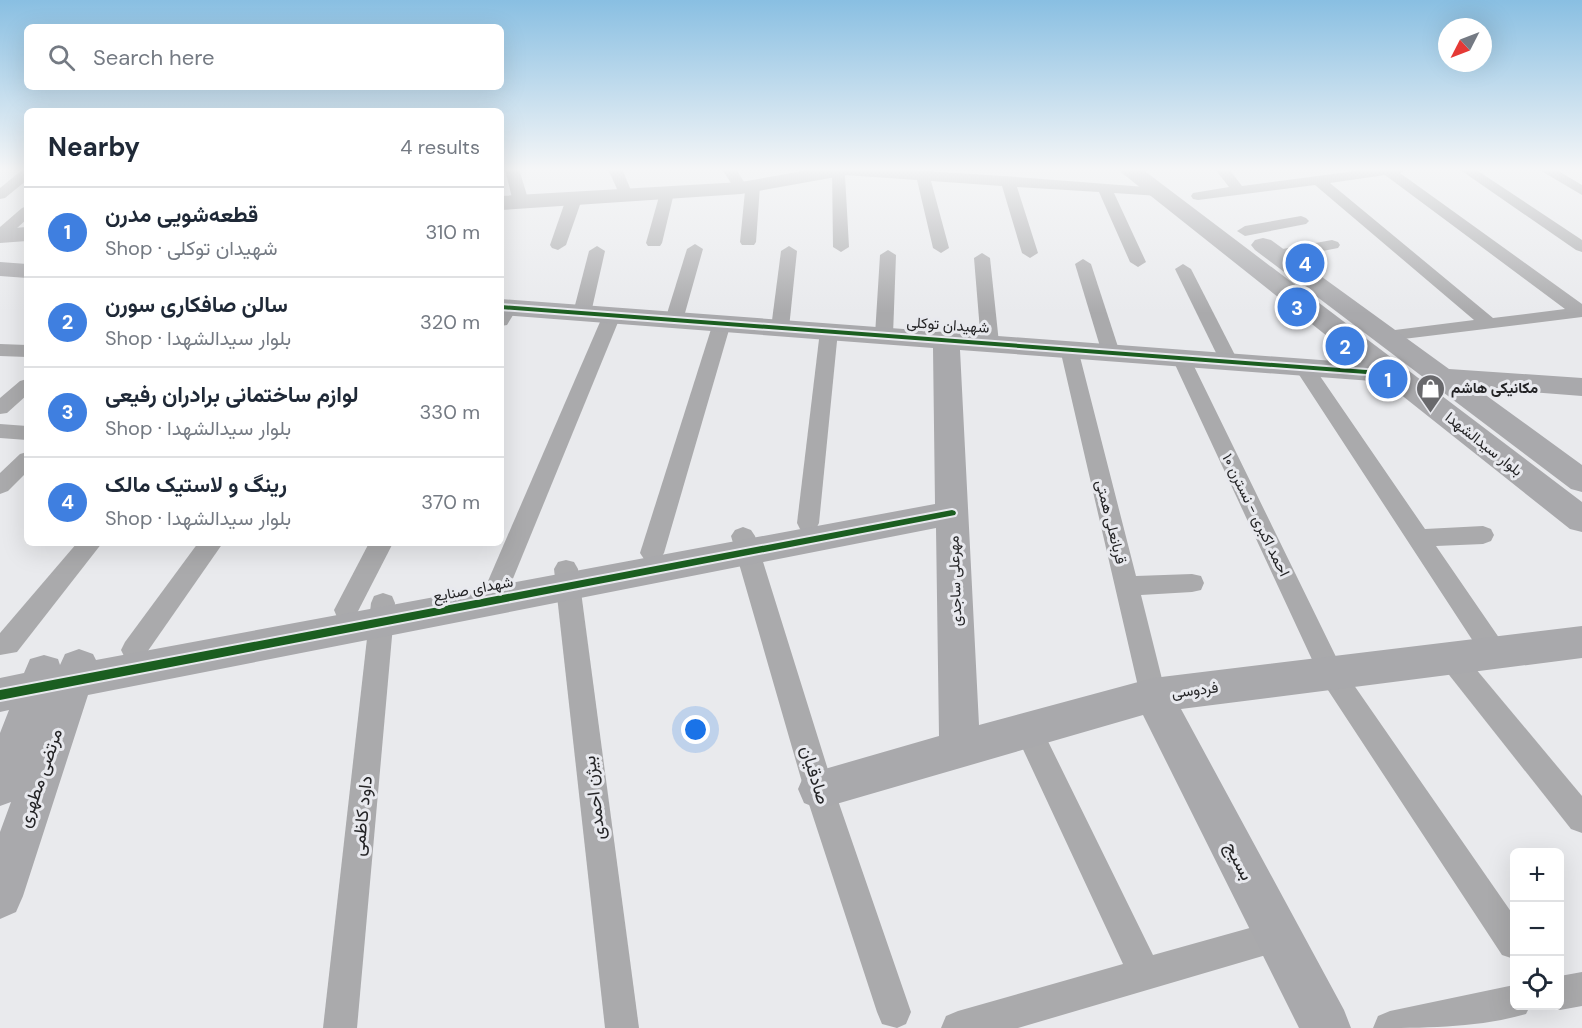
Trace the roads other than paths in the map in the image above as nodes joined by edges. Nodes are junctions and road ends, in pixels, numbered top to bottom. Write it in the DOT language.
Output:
graph roads {
  1 [pos="21,217"];
  2 [pos="568,217"];
  3 [pos="661,217"];
  4 [pos="748,217"];
  5 [pos="841,217"];
  6 [pos="933,217"];
  7 [pos="1019,217"];
  8 [pos="1117,217"];
  9 [pos="1205,217"];
  10 [pos="1226,217"];
  11 [pos="1371,217"];
  12 [pos="1457,217"];
  13 [pos="1537,217"];
  14 [pos="1301,221"];
  15 [pos="1245,231"];
  16 [pos="24,234"];
  17 [pos="0,236"];
  18 [pos="748,242"];
  19 [pos="654,243"];
  20 [pos="558,245"];
  21 [pos="1332,246"];
  22 [pos="841,247"];
  23 [pos="1582,247"];
  24 [pos="941,248"];
  25 [pos="695,249"];
  26 [pos="597,251"];
  27 [pos="789,251"];
  28 [pos="0,253"];
  29 [pos="1030,253"];
  30 [pos="888,255"];
  31 [pos="1277,255"];
  32 [pos="982,258"];
  33 [pos="1138,262"];
  34 [pos="1083,264"];
  35 [pos="0,269"];
  36 [pos="1183,270"];
  37 [pos="24,271"];
  38 [pos="504,311"];
  39 [pos="1581,312"];
  40 [pos="582,313"];
  41 [pos="612,315"];
  42 [pos="674,320"];
  43 [pos="722,323"];
  44 [pos="1490,324"];
  45 [pos="780,328"];
  46 [pos="829,331"];
  47 [pos="884,335"];
  48 [pos="1387,336"];
  49 [pos="24,338"];
  50 [pos="946,340"];
  51 [pos="990,344"];
  52 [pos="1069,349"];
  53 [pos="12,351"];
  54 [pos="1111,352"];
  55 [pos="1180,358"];
  56 [pos="1229,361"];
  57 [pos="1304,367"];
  58 [pos="1394,374"];
  59 [pos="1441,377"];
  60 [pos="1582,387"];
  61 [pos="24,388"];
  62 [pos="0,408"];
  63 [pos="0,431"];
  64 [pos="24,432"];
  65 [pos="24,462"];
  66 [pos="1582,481"];
  67 [pos="0,486"];
  68 [pos="952,505"];
  69 [pos="901,515"];
  70 [pos="1582,520"];
  71 [pos="808,523"];
  72 [pos="1483,534"];
  73 [pos="1418,538"];
  74 [pos="745,544"];
  75 [pos="88,546"];
  76 [pos="209,546"];
  77 [pos="379,546"];
  78 [pos="652,553"];
  79 [pos="568,578"];
  80 [pos="500,581"];
  81 [pos="1192,583"];
  82 [pos="1126,586"];
  83 [pos="346,610"];
  84 [pos="382,613"];
  85 [pos="1582,642"];
  86 [pos="135,650"];
  87 [pos="1495,653"];
  88 [pos="3,654"];
  89 [pos="1450,658"];
  90 [pos="1331,673"];
  91 [pos="47,678"];
  92 [pos="1153,695"];
  93 [pos="1028,730"];
  94 [pos="960,750"];
  95 [pos="0,786"];
  96 [pos="819,789"];
  97 [pos="1582,819"];
  98 [pos="0,896"];
  99 [pos="1278,936"];
  100 [pos="1510,936"];
  101 [pos="1145,975"];
  102 [pos="1582,988"];
  103 [pos="1564,992"];
  104 [pos="1510,1003"];
  105 [pos="894,1012"];
  106 [pos="340,1028"];
  107 [pos="622,1028"];
  108 [pos="958,1028"];
  109 [pos="1326,1028"];
  110 [pos="1390,1028"];
  1 -- 17 [label="street"];
  2 -- 20 [label="street"];
  3 -- 19 [label="street"];
  4 -- 18 [label="street"];
  5 -- 22 [label="street"];
  6 -- 24 [label="street"];
  7 -- 29 [label="street"];
  8 -- 33 [label="street"];
  9 -- 58 [label="street, بلوار سیدالشهدا"];
  10 -- 15 [label="street, بلوار سیدالشهدا"];
  11 -- 44 [label="street"];
  12 -- 39 [label="street"];
  13 -- 23 [label="street"];
  14 -- 15 [label="street"];
  15 -- 31 [label="street, بلوار سیدالشهدا"];
  16 -- 17 [label="street"];
  17 -- 28 [label="street"];
  21 -- 31 [label="street"];
  25 -- 42 [label="street"];
  26 -- 40 [label="street"];
  27 -- 45 [label="street"];
  30 -- 47 [label="street"];
  31 -- 48 [label="street, بلوار سیدالشهدا"];
  32 -- 51 [label="street"];
  34 -- 54 [label="street"];
  35 -- 37 [label="street"];
  36 -- 56 [label="street"];
  38 -- 40 [label="street, شهیدان توکلی"];
  39 -- 44 [label="street"];
  40 -- 41 [label="street, شهیدان توکلی"];
  41 -- 42 [label="street, شهیدان توکلی"];
  41 -- 80 [label="street"];
  42 -- 43 [label="street, شهیدان توکلی"];
  43 -- 45 [label="street, شهیدان توکلی"];
  43 -- 78 [label="street"];
  44 -- 48 [label="street"];
  45 -- 46 [label="street, شهیدان توکلی"];
  46 -- 47 [label="street, شهیدان توکلی"];
  46 -- 71 [label="street"];
  47 -- 50 [label="street, شهیدان توکلی"];
  48 -- 59 [label="street, بلوار سیدالشهدا"];
  49 -- 53 [label="street"];
  50 -- 51 [label="street, شهیدان توکلی"];
  50 -- 68 [label="street, مهرعلی ساجدی"];
  51 -- 52 [label="street, شهیدان توکلی"];
  52 -- 54 [label="street, شهیدان توکلی"];
  52 -- 82 [label="street, قربانعلی همتی"];
  54 -- 55 [label="street, شهیدان توکلی"];
  55 -- 56 [label="street, شهیدان توکلی"];
  55 -- 90 [label="street, احمد اکبری - نسترن ۱۰"];
  56 -- 57 [label="street, شهیدان توکلی"];
  57 -- 58 [label="street, شهیدان توکلی"];
  57 -- 73 [label="street"];
  58 -- 70 [label="street, بلوار سیدالشهدا"];
  59 -- 60 [label="street"];
  59 -- 66 [label="street, بلوار سیدالشهدا"];
  61 -- 62 [label="street"];
  63 -- 64 [label="street"];
  65 -- 67 [label="street"];
  68 -- 69 [label="street, شهدای صنایع"];
  68 -- 94 [label="street, مهرعلی ساجدی"];
  69 -- 71 [label="street, شهدای صنایع"];
  69 -- 74 [label="street, شهدای صنایع"];
  71 -- 74 [label="street, شهدای صنایع"];
  72 -- 73 [label="street"];
  73 -- 87 [label="street"];
  74 -- 78 [label="street, شهدای صنایع"];
  74 -- 79 [label="street, شهدای صنایع"];
  74 -- 96 [label="street, صادقیان"];
  75 -- 88 [label="street"];
  76 -- 86 [label="street"];
  77 -- 83 [label="street"];
  78 -- 79 [label="street, شهدای صنایع"];
  79 -- 80 [label="street, شهدای صنایع"];
  79 -- 84 [label="street, شهدای صنایع"];
  79 -- 107 [label="street, بیژن احمدی"];
  80 -- 84 [label="street, شهدای صنایع"];
  81 -- 82 [label="street"];
  82 -- 92 [label="street, قربانعلی همتی"];
  83 -- 84 [label="street, شهدای صنایع"];
  83 -- 86 [label="street, شهدای صنایع"];
  84 -- 91 [label="street, شهدای صنایع"];
  84 -- 106 [label="street, داود کاظمی"];
  85 -- 87 [label="street, فردوسی"];
  86 -- 91 [label="street, شهدای صنایع"];
  87 -- 89 [label="street, فردوسی"];
  88 -- 91 [label="street, شهدای صنایع"];
  89 -- 90 [label="street, فردوسی"];
  89 -- 97 [label="street"];
  90 -- 92 [label="street, فردوسی"];
  90 -- 100 [label="street, احمد اکبری - نسترن ۱۰"];
  91 -- 95 [label="street, مرتضی مطهری"];
  91 -- 98 [label="street, مرتضی مطهری"];
  92 -- 93 [label="street, فردوسی"];
  92 -- 99 [label="street, بسیج"];
  93 -- 94 [label="street, فردوسی"];
  93 -- 101 [label="street"];
  94 -- 96 [label="street, فردوسی"];
  96 -- 105 [label="street, صادقیان"];
  99 -- 101 [label="street"];
  99 -- 109 [label="street, بسیج"];
  101 -- 108 [label="street"];
  102 -- 103 [label="street"];
  104 -- 110 [label="street"];
}
